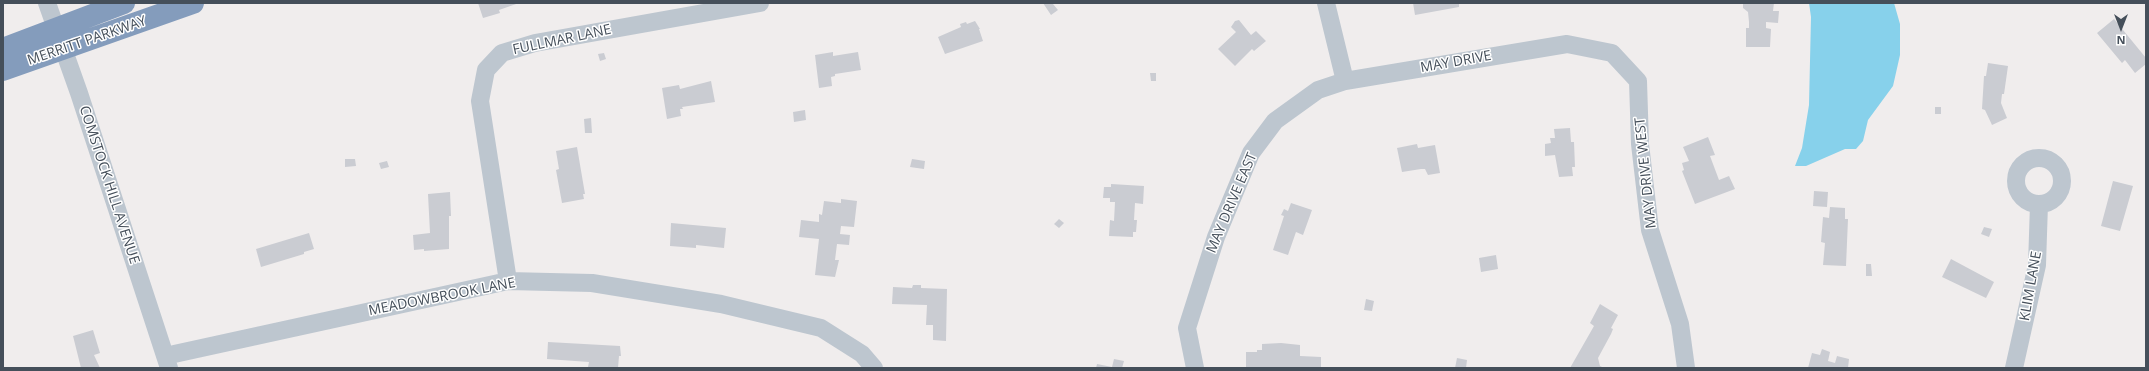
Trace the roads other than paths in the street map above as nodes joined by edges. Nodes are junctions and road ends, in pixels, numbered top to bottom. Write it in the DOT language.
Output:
graph roads {
  1 [pos="48,3"];
  2 [pos="124,3"];
  3 [pos="193,3"];
  4 [pos="760,3"];
  5 [pos="1326,3"];
  6 [pos="1567,44"];
  7 [pos="3,49"];
  8 [pos="3,70"];
  9 [pos="1345,81"];
  10 [pos="2039,204"];
  11 [pos="508,281"];
  12 [pos="167,362"];
  13 [pos="874,368"];
  14 [pos="1195,368"];
  15 [pos="1686,368"];
  16 [pos="2014,368"];
  1 -- 12 [label="street, COMSTOCK HILL AVENUE"];
  2 -- 7 [label="highway, MERRITT PARKWAY"];
  3 -- 8 [label="highway, MERRITT PARKWAY"];
  4 -- 11 [label="street, FULLMAR LANE"];
  5 -- 9 [label="street"];
  6 -- 9 [label="street, MAY DRIVE"];
  6 -- 15 [label="street, MAY DRIVE WEST"];
  9 -- 14 [label="street, MAY DRIVE EAST"];
  10 -- 16 [label="street, KLIM LANE"];
  11 -- 12 [label="street, MEADOWBROOK LANE"];
  11 -- 13 [label="street, MEADOWBROOK LANE"];
}
